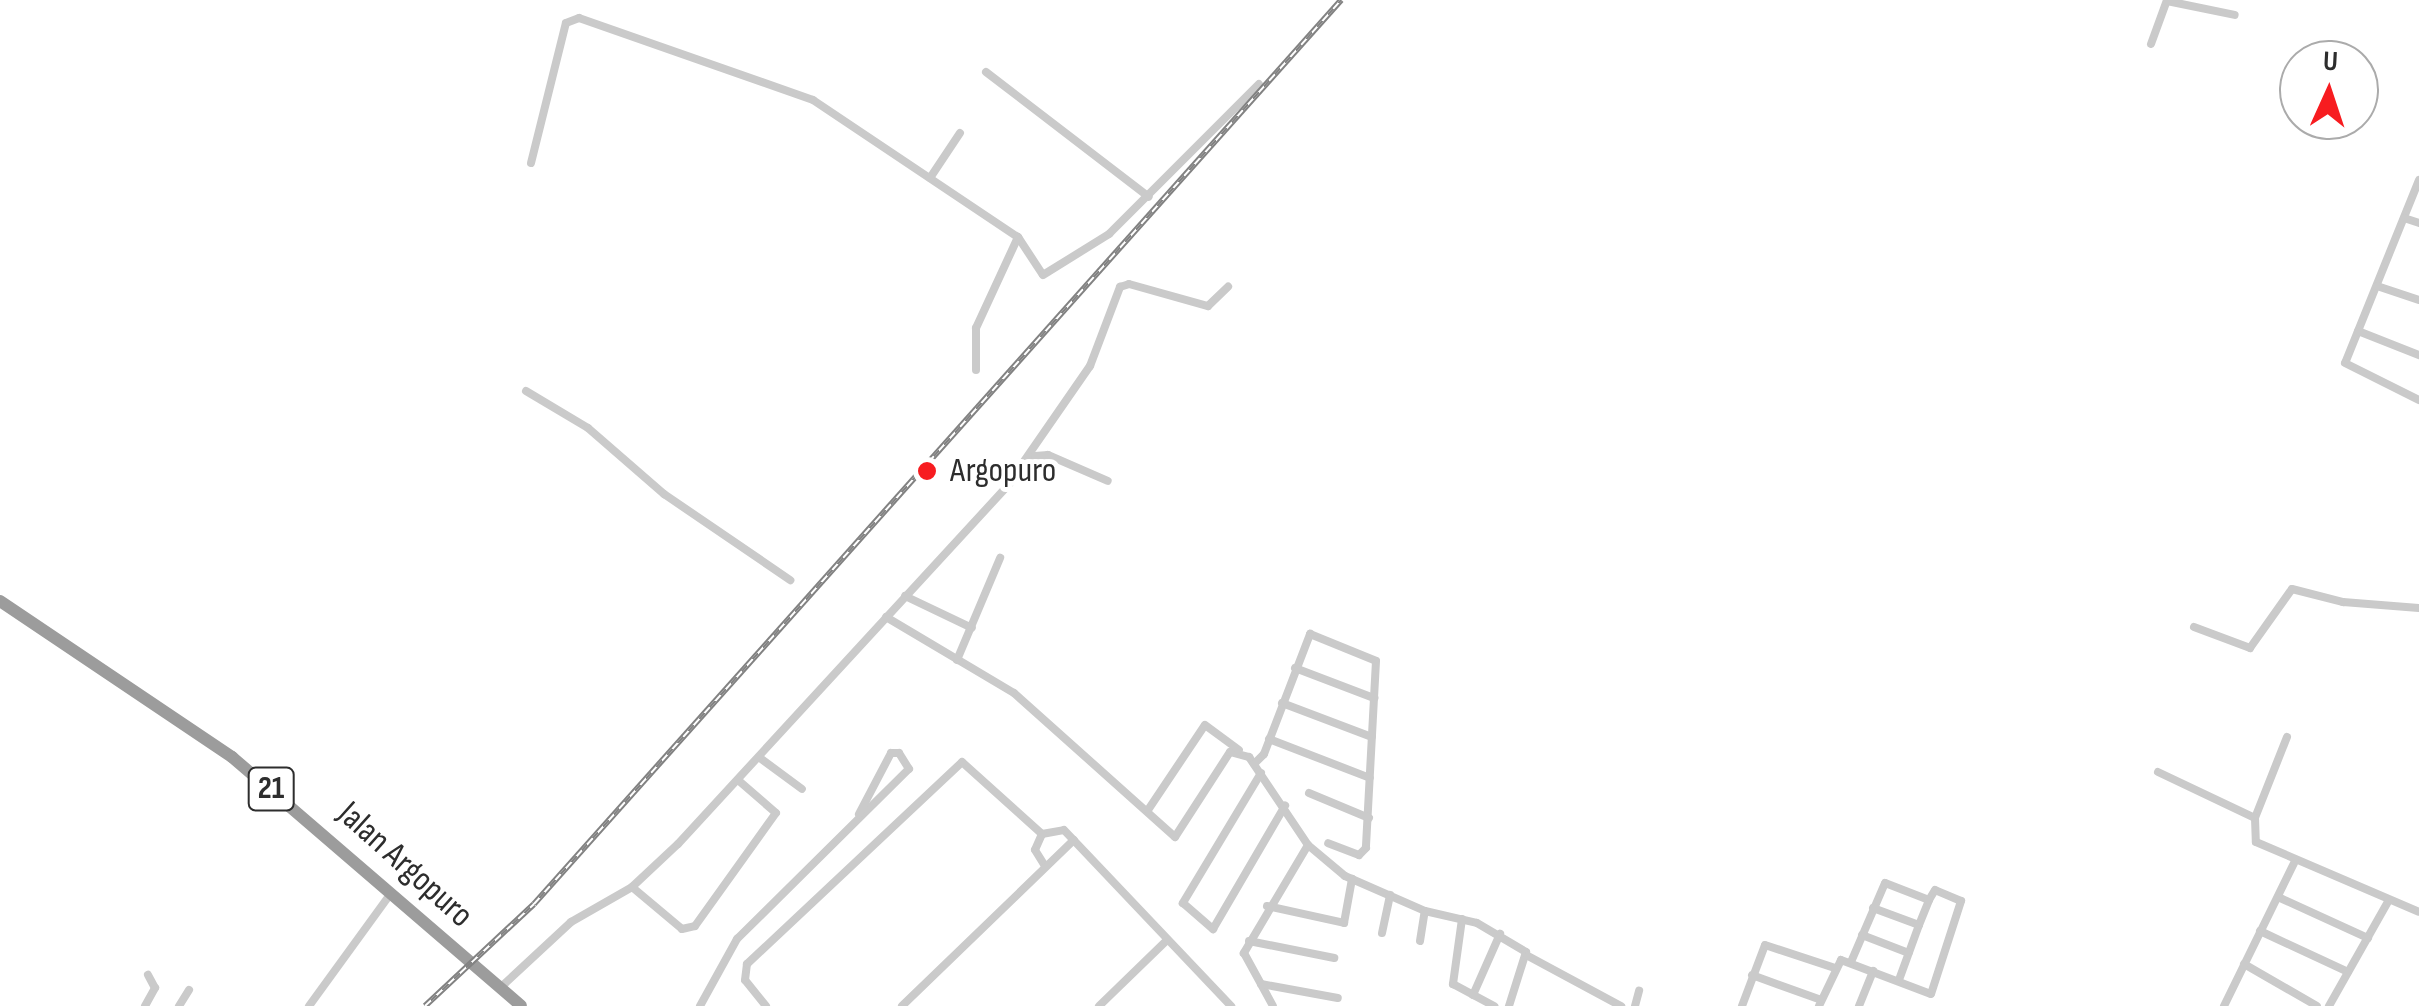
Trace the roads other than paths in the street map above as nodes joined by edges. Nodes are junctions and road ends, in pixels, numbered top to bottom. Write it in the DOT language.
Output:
graph roads {
  1 [pos="2167,0"];
  2 [pos="2236,15"];
  3 [pos="2151,44"];
  4 [pos="986,72"];
  5 [pos="1259,84"];
  6 [pos="960,133"];
  7 [pos="531,163"];
  8 [pos="930,178"];
  9 [pos="2419,180"];
  10 [pos="1149,197"];
  11 [pos="2404,218"];
  12 [pos="2419,224"];
  13 [pos="1018,237"];
  14 [pos="2377,286"];
  15 [pos="1228,287"];
  16 [pos="2419,300"];
  17 [pos="2358,330"];
  18 [pos="2419,355"];
  19 [pos="976,370"];
  20 [pos="526,391"];
  21 [pos="2419,400"];
  22 [pos="1108,482"];
  23 [pos="1009,483"];
  24 [pos="1000,558"];
  25 [pos="790,580"];
  26 [pos="906,596"];
  27 [pos="0,600"];
  28 [pos="2419,608"];
  29 [pos="886,617"];
  30 [pos="972,628"];
  31 [pos="2194,628"];
  32 [pos="958,660"];
  33 [pos="1295,668"];
  34 [pos="1374,698"];
  35 [pos="1282,702"];
  36 [pos="2287,736"];
  37 [pos="1269,738"];
  38 [pos="1372,738"];
  39 [pos="1238,750"];
  40 [pos="760,758"];
  41 [pos="1254,764"];
  42 [pos="1261,772"];
  43 [pos="2158,772"];
  44 [pos="1370,778"];
  45 [pos="738,780"];
  46 [pos="802,788"];
  47 [pos="1309,793"];
  48 [pos="1285,806"];
  49 [pos="1148,810"];
  50 [pos="859,814"];
  51 [pos="1369,818"];
  52 [pos="2254,818"];
  53 [pos="1042,834"];
  54 [pos="1074,840"];
  55 [pos="1328,843"];
  56 [pos="1308,845"];
  57 [pos="2295,862"];
  58 [pos="1044,866"];
  59 [pos="1352,879"];
  60 [pos="632,888"];
  61 [pos="391,893"];
  62 [pos="1390,895"];
  63 [pos="2278,896"];
  64 [pos="1929,900"];
  65 [pos="2389,900"];
  66 [pos="1267,906"];
  67 [pos="1873,908"];
  68 [pos="1425,910"];
  69 [pos="2419,912"];
  70 [pos="1462,919"];
  71 [pos="1919,925"];
  72 [pos="2260,931"];
  73 [pos="1382,933"];
  74 [pos="1500,934"];
  75 [pos="1862,935"];
  76 [pos="2368,938"];
  77 [pos="1167,940"];
  78 [pos="1249,941"];
  79 [pos="1420,941"];
  80 [pos="1908,954"];
  81 [pos="1528,956"];
  82 [pos="1334,958"];
  83 [pos="1851,962"];
  84 [pos="2244,964"];
  85 [pos="1835,968"];
  86 [pos="1872,971"];
  87 [pos="2348,972"];
  88 [pos="1752,974"];
  89 [pos="148,976"];
  90 [pos="1898,980"];
  91 [pos="1261,984"];
  92 [pos="500,988"];
  93 [pos="189,990"];
  94 [pos="1639,992"];
  95 [pos="1931,994"];
  96 [pos="1473,995"];
  97 [pos="1224,998"];
  98 [pos="1338,998"];
  99 [pos="1820,1003"];
  100 [pos="2225,1003"];
  101 [pos="145,1006"];
  102 [pos="179,1006"];
  103 [pos="310,1006"];
  104 [pos="521,1006"];
  105 [pos="700,1006"];
  106 [pos="766,1006"];
  107 [pos="902,1006"];
  108 [pos="1099,1006"];
  109 [pos="1215,1006"];
  110 [pos="1231,1006"];
  111 [pos="1272,1006"];
  112 [pos="1494,1006"];
  113 [pos="1508,1006"];
  114 [pos="1621,1006"];
  115 [pos="1635,1006"];
  116 [pos="1742,1006"];
  117 [pos="1859,1006"];
  118 [pos="1927,1006"];
  119 [pos="2238,1006"];
  120 [pos="2318,1006"];
  121 [pos="2329,1006"];
  1 -- 2 [label="street"];
  1 -- 3 [label="street"];
  4 -- 10 [label="street"];
  5 -- 10 [label="street"];
  6 -- 8 [label="street"];
  7 -- 8 [label="street"];
  8 -- 13 [label="street"];
  9 -- 11 [label="street"];
  10 -- 13 [label="street"];
  11 -- 12 [label="street"];
  11 -- 14 [label="street"];
  13 -- 19 [label="street"];
  14 -- 16 [label="street"];
  14 -- 17 [label="street"];
  15 -- 23 [label="street"];
  17 -- 18 [label="street"];
  17 -- 21 [label="street"];
  20 -- 25 [label="street"];
  22 -- 23 [label="street"];
  23 -- 26 [label="street"];
  24 -- 30 [label="street"];
  26 -- 29 [label="street"];
  26 -- 30 [label="street"];
  27 -- 61 [label="highway, Jalan Argopuro / 21"];
  28 -- 31 [label="street"];
  29 -- 32 [label="street"];
  29 -- 40 [label="street"];
  30 -- 32 [label="street"];
  32 -- 49 [label="street"];
  33 -- 34 [label="street"];
  33 -- 34 [label="street"];
  33 -- 35 [label="street"];
  34 -- 38 [label="street"];
  35 -- 37 [label="street"];
  35 -- 38 [label="street"];
  36 -- 52 [label="street"];
  37 -- 41 [label="street"];
  37 -- 44 [label="street"];
  38 -- 44 [label="street"];
  39 -- 41 [label="street"];
  39 -- 49 [label="street"];
  39 -- 49 [label="street"];
  40 -- 45 [label="street"];
  40 -- 46 [label="street"];
  41 -- 42 [label="street"];
  42 -- 48 [label="street"];
  42 -- 48 [label="street"];
  43 -- 52 [label="street"];
  44 -- 51 [label="street"];
  45 -- 60 [label="street"];
  45 -- 60 [label="street"];
  47 -- 51 [label="street"];
  48 -- 56 [label="street"];
  50 -- 50 [label="street"];
  50 -- 105 [label="street"];
  51 -- 55 [label="street"];
  52 -- 57 [label="street"];
  53 -- 54 [label="street"];
  53 -- 58 [label="street"];
  53 -- 106 [label="street"];
  54 -- 58 [label="street"];
  54 -- 77 [label="street"];
  56 -- 59 [label="street"];
  56 -- 66 [label="street"];
  57 -- 63 [label="street"];
  57 -- 65 [label="street"];
  58 -- 107 [label="street"];
  59 -- 62 [label="street"];
  59 -- 66 [label="street"];
  60 -- 92 [label="street"];
  61 -- 92 [label="highway, Jalan Argopuro / 21"];
  61 -- 103 [label="street"];
  62 -- 68 [label="street"];
  62 -- 73 [label="street"];
  63 -- 72 [label="street"];
  63 -- 76 [label="street"];
  64 -- 67 [label="street"];
  64 -- 71 [label="street"];
  64 -- 95 [label="street"];
  65 -- 69 [label="street"];
  65 -- 76 [label="street"];
  66 -- 78 [label="street"];
  67 -- 71 [label="street"];
  67 -- 75 [label="street"];
  68 -- 70 [label="street"];
  68 -- 79 [label="street"];
  70 -- 74 [label="street"];
  70 -- 96 [label="street"];
  71 -- 80 [label="street"];
  72 -- 84 [label="street"];
  72 -- 87 [label="street"];
  74 -- 81 [label="street"];
  74 -- 96 [label="street"];
  75 -- 80 [label="street"];
  75 -- 83 [label="street"];
  76 -- 87 [label="street"];
  77 -- 97 [label="street"];
  77 -- 108 [label="street"];
  78 -- 82 [label="street"];
  78 -- 91 [label="street"];
  80 -- 90 [label="street"];
  81 -- 113 [label="street"];
  81 -- 114 [label="street"];
  83 -- 85 [label="street"];
  83 -- 86 [label="street"];
  84 -- 100 [label="street"];
  84 -- 120 [label="street"];
  85 -- 88 [label="street"];
  85 -- 99 [label="street"];
  86 -- 90 [label="street"];
  86 -- 117 [label="street"];
  87 -- 121 [label="street"];
  88 -- 99 [label="street"];
  88 -- 116 [label="street"];
  89 -- 101 [label="street"];
  90 -- 95 [label="street"];
  91 -- 98 [label="street"];
  91 -- 111 [label="street"];
  92 -- 104 [label="highway, Jalan Argopuro / 21"];
  93 -- 102 [label="street"];
  94 -- 115 [label="street"];
  95 -- 118 [label="street"];
  96 -- 112 [label="street"];
  97 -- 109 [label="street"];
  97 -- 110 [label="street"];
  100 -- 119 [label="street"];
}
